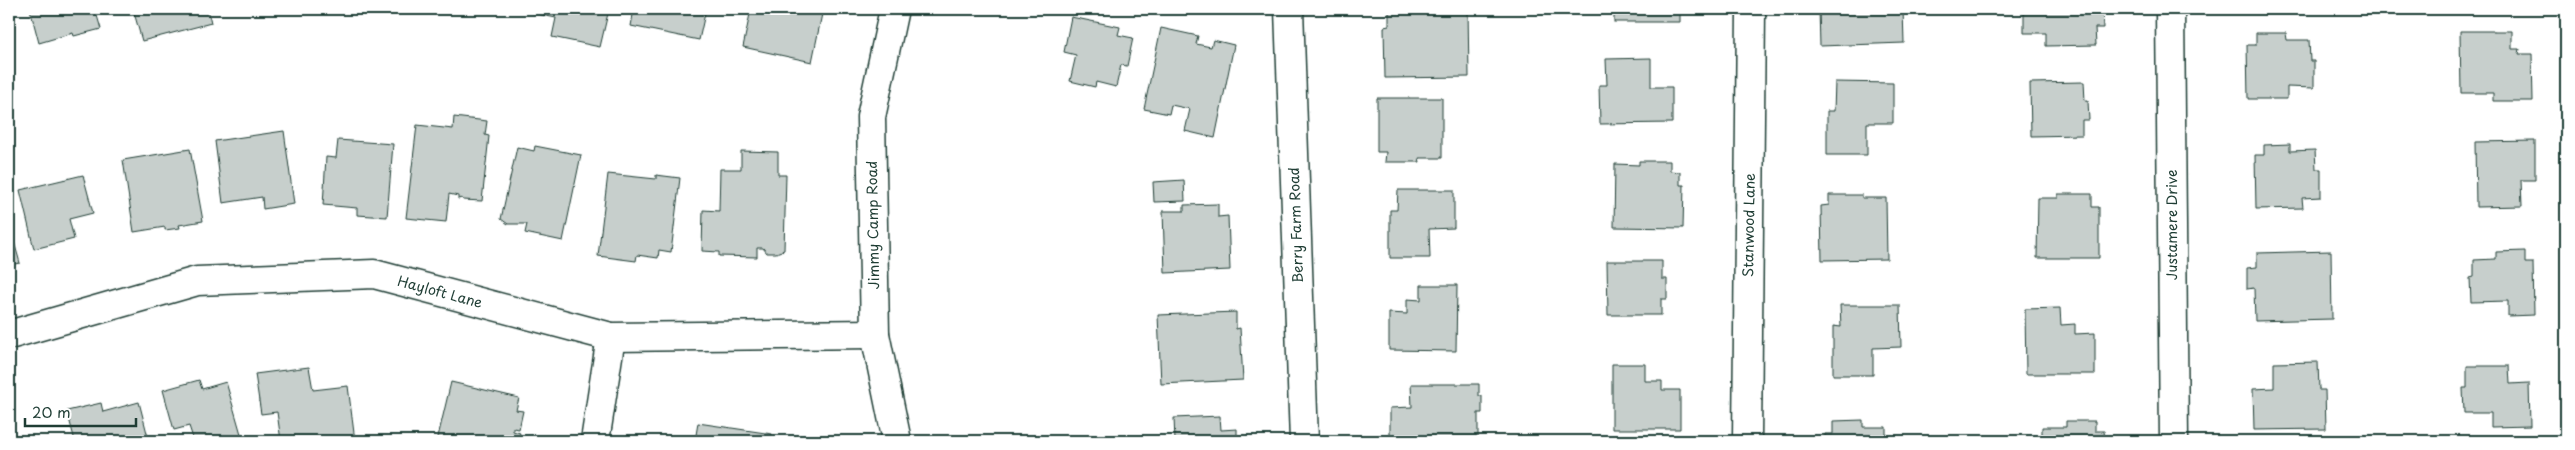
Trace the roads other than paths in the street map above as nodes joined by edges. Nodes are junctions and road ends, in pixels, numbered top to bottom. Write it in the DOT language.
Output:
graph roads {
  1 [pos="894,9"];
  2 [pos="1289,9"];
  3 [pos="1751,9"];
  4 [pos="2170,9"];
  5 [pos="875,334"];
  6 [pos="9,335"];
  7 [pos="611,337"];
  8 [pos="595,441"];
  9 [pos="897,441"];
  10 [pos="1304,441"];
  11 [pos="1747,441"];
  12 [pos="2174,441"];
  1 -- 5 [label="street, Jimmy Camp Road"];
  2 -- 10 [label="street, Berry Farm Road"];
  3 -- 11 [label="street, Stanwood Lane"];
  4 -- 12 [label="street, Justamere Drive"];
  5 -- 7 [label="street, Hayloft Lane"];
  5 -- 9 [label="street, Jimmy Camp Road"];
  6 -- 7 [label="street, Hayloft Lane"];
  7 -- 8 [label="street"];
}
